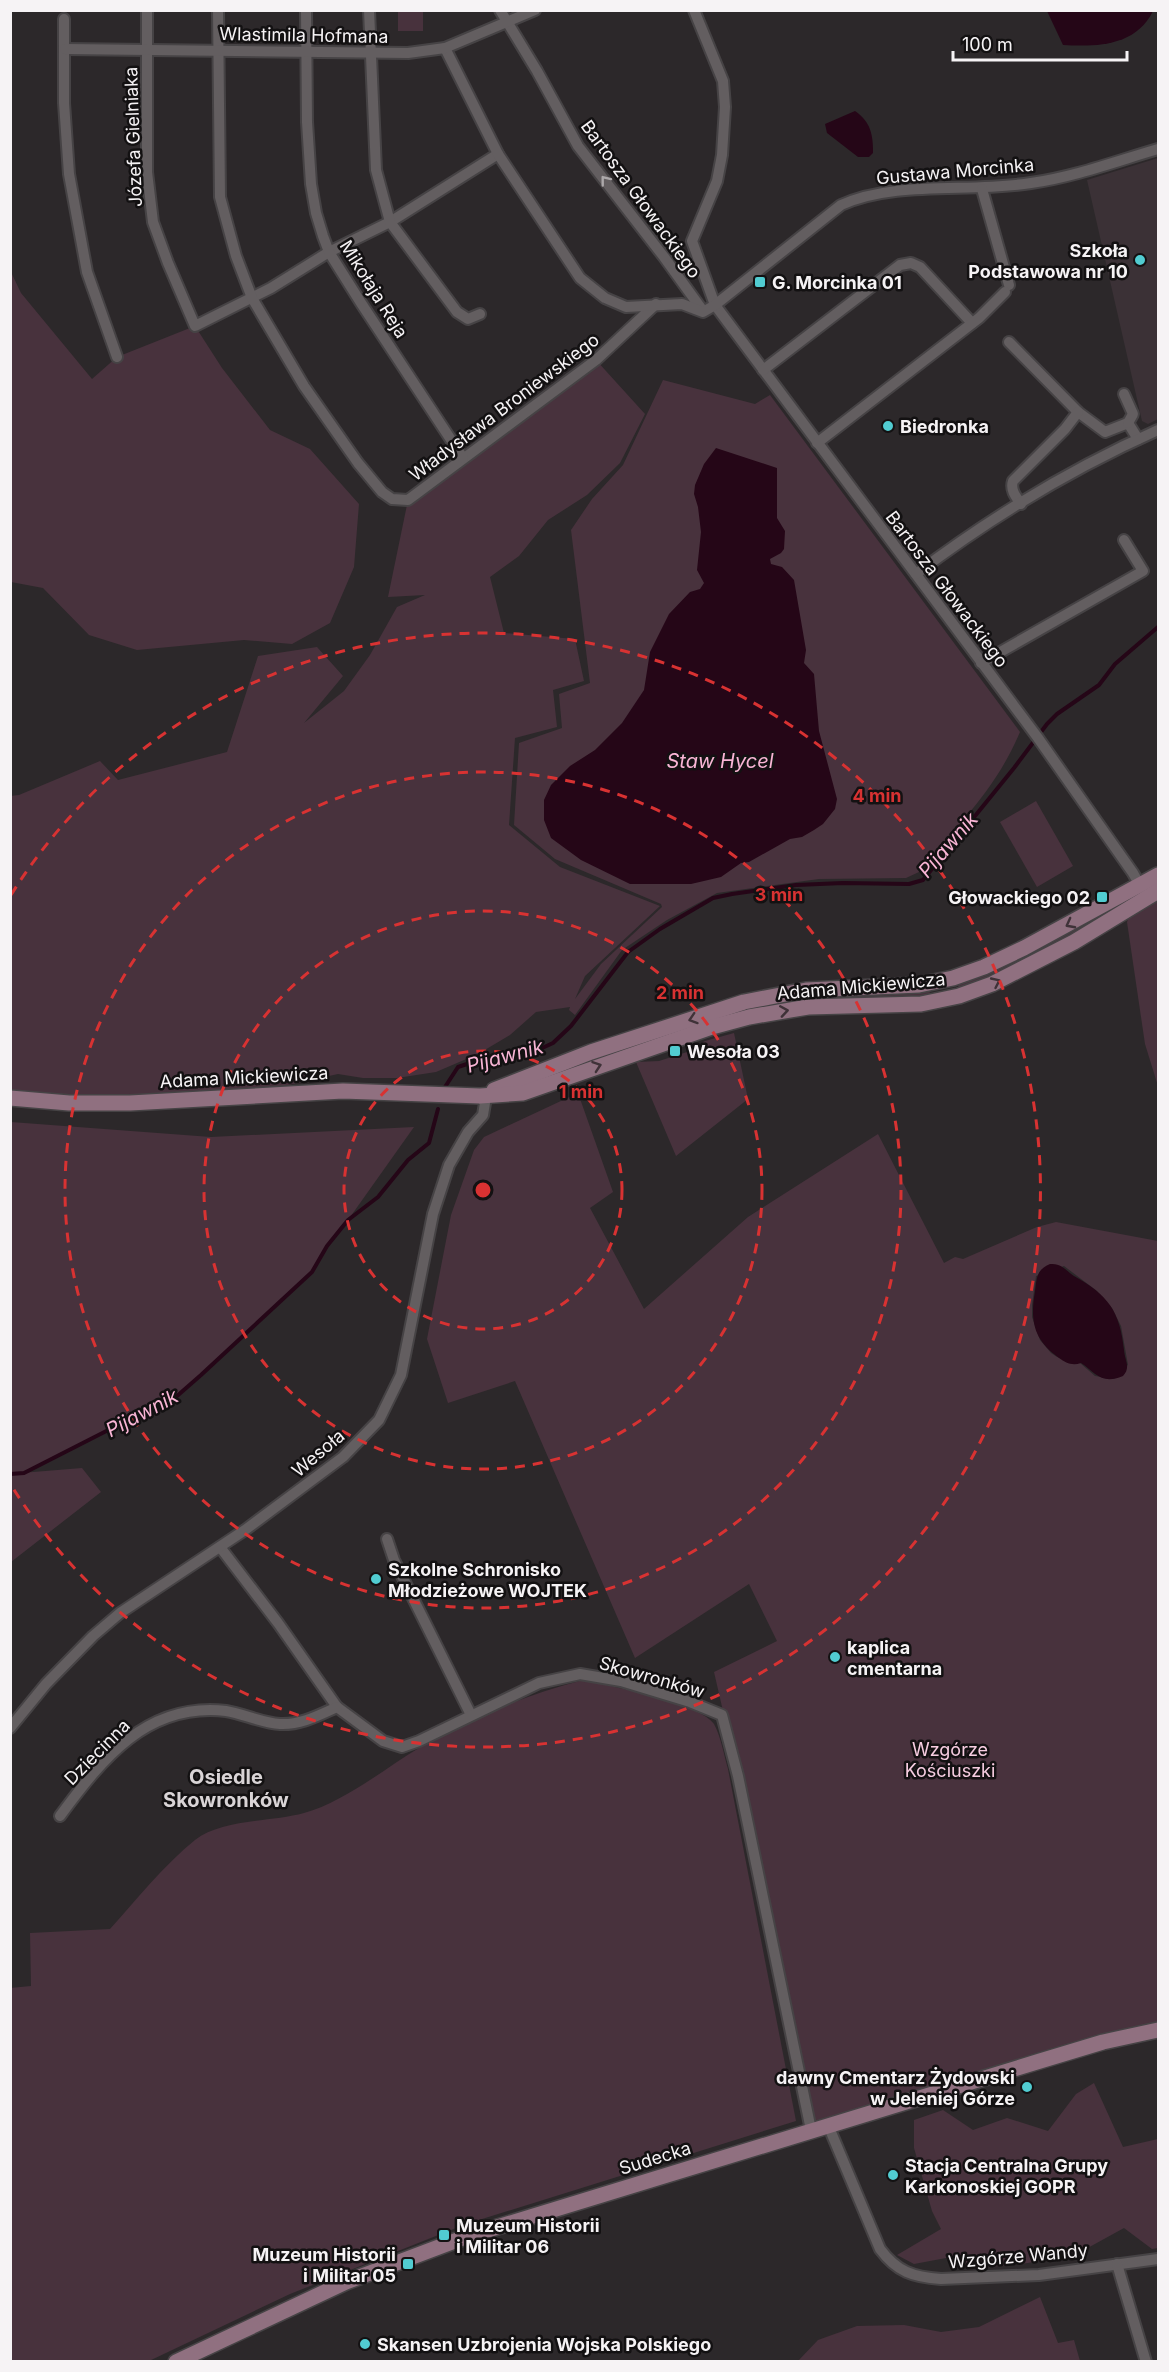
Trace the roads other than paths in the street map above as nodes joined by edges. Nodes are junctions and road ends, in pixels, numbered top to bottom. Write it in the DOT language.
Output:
graph roads {
  1 [pos="147,10"];
  2 [pos="218,10"];
  3 [pos="306,10"];
  4 [pos="369,10"];
  5 [pos="500,10"];
  6 [pos="535,10"];
  7 [pos="694,10"];
  8 [pos="64,19"];
  9 [pos="507,23"];
  10 [pos="445,48"];
  11 [pos="65,49"];
  12 [pos="148,51"];
  13 [pos="220,51"];
  14 [pos="306,52"];
  15 [pos="372,53"];
  16 [pos="1158,149"];
  17 [pos="498,154"];
  18 [pos="982,189"];
  19 [pos="390,222"];
  20 [pos="329,252"];
  21 [pos="252,298"];
  22 [pos="656,304"];
  23 [pos="715,306"];
  24 [pos="703,312"];
  25 [pos="480,314"];
  26 [pos="972,323"];
  27 [pos="1009,342"];
  28 [pos="117,357"];
  29 [pos="763,370"];
  30 [pos="1124,394"];
  31 [pos="1078,412"];
  32 [pos="1128,423"];
  33 [pos="1158,430"];
  34 [pos="1138,439"];
  35 [pos="817,443"];
  36 [pos="463,458"];
  37 [pos="1021,504"];
  38 [pos="1125,540"];
  39 [pos="916,574"];
  40 [pos="981,663"];
  41 [pos="1158,875"];
  42 [pos="1148,891"];
  43 [pos="480,1096"];
  44 [pos="10,1098"];
  45 [pos="387,1539"];
  46 [pos="220,1547"];
  47 [pos="337,1707"];
  48 [pos="471,1715"];
  49 [pos="10,1728"];
  50 [pos="60,1816"];
  51 [pos="1158,2030"];
  52 [pos="828,2126"];
  53 [pos="811,2130"];
  54 [pos="1158,2259"];
  55 [pos="1118,2264"];
  56 [pos="176,2361"];
  57 [pos="1146,2361"];
  1 -- 12 [label="street, Józefa Gielniaka"];
  2 -- 13 [label="street, Władysława Broniewskiego"];
  3 -- 14 [label="street, Mikołaja Reja"];
  4 -- 15 [label="street"];
  5 -- 9 [label="street, Bartosza Głowackiego"];
  6 -- 9 [label="street, Wlastimila Hofmana"];
  7 -- 23 [label="street, Bartosza Głowackiego"];
  8 -- 11 [label="street"];
  9 -- 10 [label="street, Wlastimila Hofmana"];
  24 -- 9 [label="street, Bartosza Głowackiego, one-way"];
  10 -- 15 [label="street, Wlastimila Hofmana"];
  10 -- 17 [label="street"];
  11 -- 12 [label="street, Wlastimila Hofmana"];
  11 -- 28 [label="street"];
  12 -- 13 [label="street, Wlastimila Hofmana"];
  12 -- 21 [label="street, Józefa Gielniaka"];
  13 -- 14 [label="street, Wlastimila Hofmana"];
  13 -- 21 [label="street, Władysława Broniewskiego"];
  14 -- 15 [label="street, Wlastimila Hofmana"];
  14 -- 20 [label="street, Mikołaja Reja"];
  15 -- 19 [label="street"];
  16 -- 18 [label="street, Gustawa Morcinka"];
  17 -- 19 [label="street"];
  17 -- 22 [label="street"];
  18 -- 23 [label="street, Gustawa Morcinka"];
  18 -- 26 [label="street"];
  19 -- 20 [label="street"];
  19 -- 25 [label="street"];
  20 -- 21 [label="street"];
  20 -- 36 [label="street, Mikołaja Reja"];
  21 -- 36 [label="street, Władysława Broniewskiego"];
  22 -- 24 [label="street"];
  22 -- 36 [label="street, Władysława Broniewskiego"];
  23 -- 24 [label="street, Gustawa Morcinka"];
  23 -- 29 [label="street, Bartosza Głowackiego"];
  26 -- 29 [label="street"];
  26 -- 35 [label="street"];
  27 -- 31 [label="street"];
  29 -- 35 [label="street, Bartosza Głowackiego"];
  30 -- 32 [label="street"];
  31 -- 32 [label="street"];
  31 -- 37 [label="street"];
  32 -- 34 [label="street"];
  33 -- 34 [label="street"];
  34 -- 37 [label="street"];
  35 -- 39 [label="street, Bartosza Głowackiego"];
  37 -- 39 [label="street"];
  38 -- 40 [label="street"];
  39 -- 40 [label="street, Bartosza Głowackiego"];
  40 -- 42 [label="street, Bartosza Głowackiego"];
  41 -- 42 [label="street, Adama Mickiewicza"];
  42 -- 43 [label="street, Adama Mickiewicza"];
  43 -- 44 [label="street, Adama Mickiewicza"];
  43 -- 46 [label="street, Wesoła"];
  45 -- 48 [label="street"];
  46 -- 47 [label="street, Skowronków"];
  46 -- 49 [label="street, Wesoła"];
  47 -- 48 [label="street, Skowronków"];
  47 -- 50 [label="street, Dziecinna"];
  48 -- 53 [label="street, Skowronków"];
  51 -- 52 [label="street, Sudecka"];
  52 -- 53 [label="street, Sudecka"];
  52 -- 55 [label="street, Wzgórze Wandy"];
  53 -- 56 [label="street, Sudecka"];
  54 -- 55 [label="street, Wzgórze Wandy"];
  55 -- 57 [label="street"];
}
